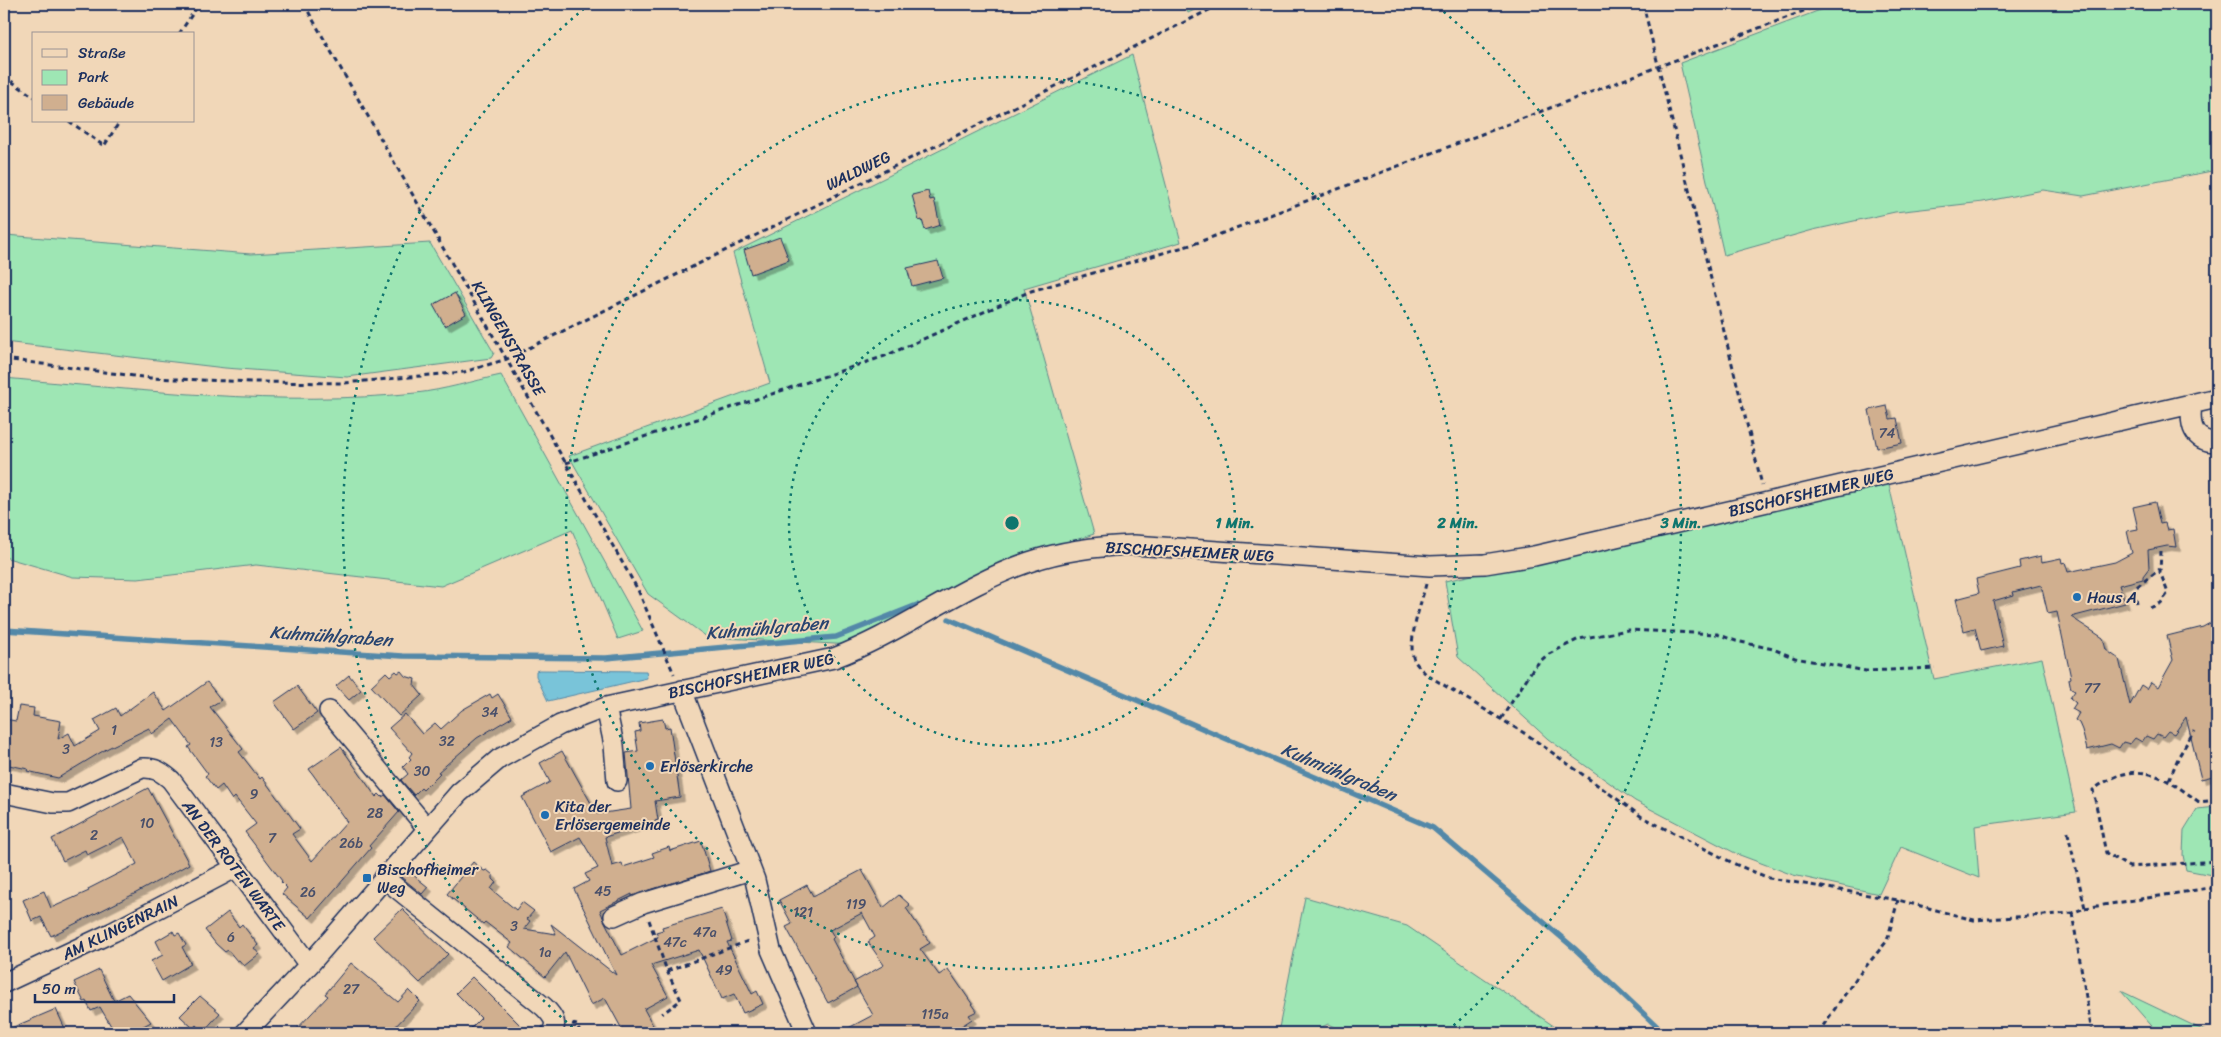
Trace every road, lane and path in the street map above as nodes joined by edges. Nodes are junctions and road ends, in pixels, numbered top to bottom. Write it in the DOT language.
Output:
graph roads {
  1 [pos="199,4"];
  2 [pos="304,4"];
  3 [pos="1221,4"];
  4 [pos="1643,4"];
  5 [pos="1822,4"];
  6 [pos="179,32"];
  7 [pos="1660,65"];
  8 [pos="4,76"];
  9 [pos="32,96"];
  10 [pos="70,122"];
  11 [pos="119,122"];
  12 [pos="4,359"];
  13 [pos="507,359"];
  14 [pos="2217,398"];
  15 [pos="2192,404"];
  16 [pos="2217,442"];
  17 [pos="566,463"];
  18 [pos="1766,503"];
  19 [pos="2161,551"];
  20 [pos="1430,566"];
  21 [pos="2160,569"];
  22 [pos="2137,603"];
  23 [pos="2150,608"];
  24 [pos="1935,668"];
  25 [pos="682,690"];
  26 [pos="606,707"];
  27 [pos="329,710"];
  28 [pos="1501,719"];
  29 [pos="2194,730"];
  30 [pos="2169,780"];
  31 [pos="617,781"];
  32 [pos="4,793"];
  33 [pos="2217,800"];
  34 [pos="427,828"];
  35 [pos="2067,829"];
  36 [pos="2217,861"];
  37 [pos="236,868"];
  38 [pos="751,870"];
  39 [pos="384,878"];
  40 [pos="2217,890"];
  41 [pos="1898,900"];
  42 [pos="2085,908"];
  43 [pos="2072,913"];
  44 [pos="614,916"];
  45 [pos="766,934"];
  46 [pos="656,939"];
  47 [pos="309,965"];
  48 [pos="667,971"];
  49 [pos="4,983"];
  50 [pos="662,1014"];
  51 [pos="553,1027"];
  52 [pos="245,1033"];
  53 [pos="807,1033"];
  54 [pos="1818,1033"];
  55 [pos="2092,1033"];
  1 -- 6 [label="path"];
  2 -- 13 [label="path, KLINGENSTRASSE"];
  3 -- 13 [label="path, WALDWEG"];
  4 -- 7 [label="path"];
  5 -- 7 [label="path"];
  7 -- 17 [label="path"];
  7 -- 18 [label="path"];
  8 -- 9 [label="path"];
  10 -- 11 [label="path"];
  12 -- 13 [label="path, WALDWEG"];
  13 -- 17 [label="path, KLINGENSTRASSE"];
  14 -- 15 [label="street, BISCHOFSHEIMER WEG"];
  15 -- 16 [label="street"];
  15 -- 18 [label="street, BISCHOFSHEIMER WEG"];
  17 -- 25 [label="path, KLINGENSTRASSE"];
  18 -- 20 [label="street, BISCHOFSHEIMER WEG"];
  19 -- 21 [label="path"];
  20 -- 25 [label="street, BISCHOFSHEIMER WEG"];
  20 -- 28 [label="path"];
  21 -- 22 [label="path"];
  21 -- 23 [label="path"];
  24 -- 28 [label="path"];
  25 -- 26 [label="street, BISCHOFSHEIMER WEG"];
  25 -- 38 [label="street"];
  26 -- 31 [label="street"];
  26 -- 34 [label="street, BISCHOFSHEIMER WEG"];
  27 -- 34 [label="street"];
  28 -- 41 [label="path"];
  29 -- 30 [label="path"];
  30 -- 33 [label="path"];
  30 -- 36 [label="path"];
  32 -- 37 [label="street, AN DER ROTEN WARTE"];
  34 -- 39 [label="street, BISCHOFSHEIMER WEG"];
  35 -- 42 [label="path"];
  37 -- 47 [label="street, AN DER ROTEN WARTE"];
  37 -- 49 [label="street, AM KLINGENRAIN"];
  38 -- 44 [label="street"];
  38 -- 45 [label="street"];
  39 -- 47 [label="street, BISCHOFSHEIMER WEG"];
  39 -- 51 [label="street"];
  40 -- 42 [label="path"];
  41 -- 43 [label="path"];
  41 -- 54 [label="path"];
  42 -- 43 [label="path"];
  43 -- 55 [label="path"];
  45 -- 48 [label="path"];
  45 -- 53 [label="street"];
  46 -- 48 [label="path"];
  47 -- 52 [label="street, BISCHOFSHEIMER WEG"];
  48 -- 50 [label="path"];
}
